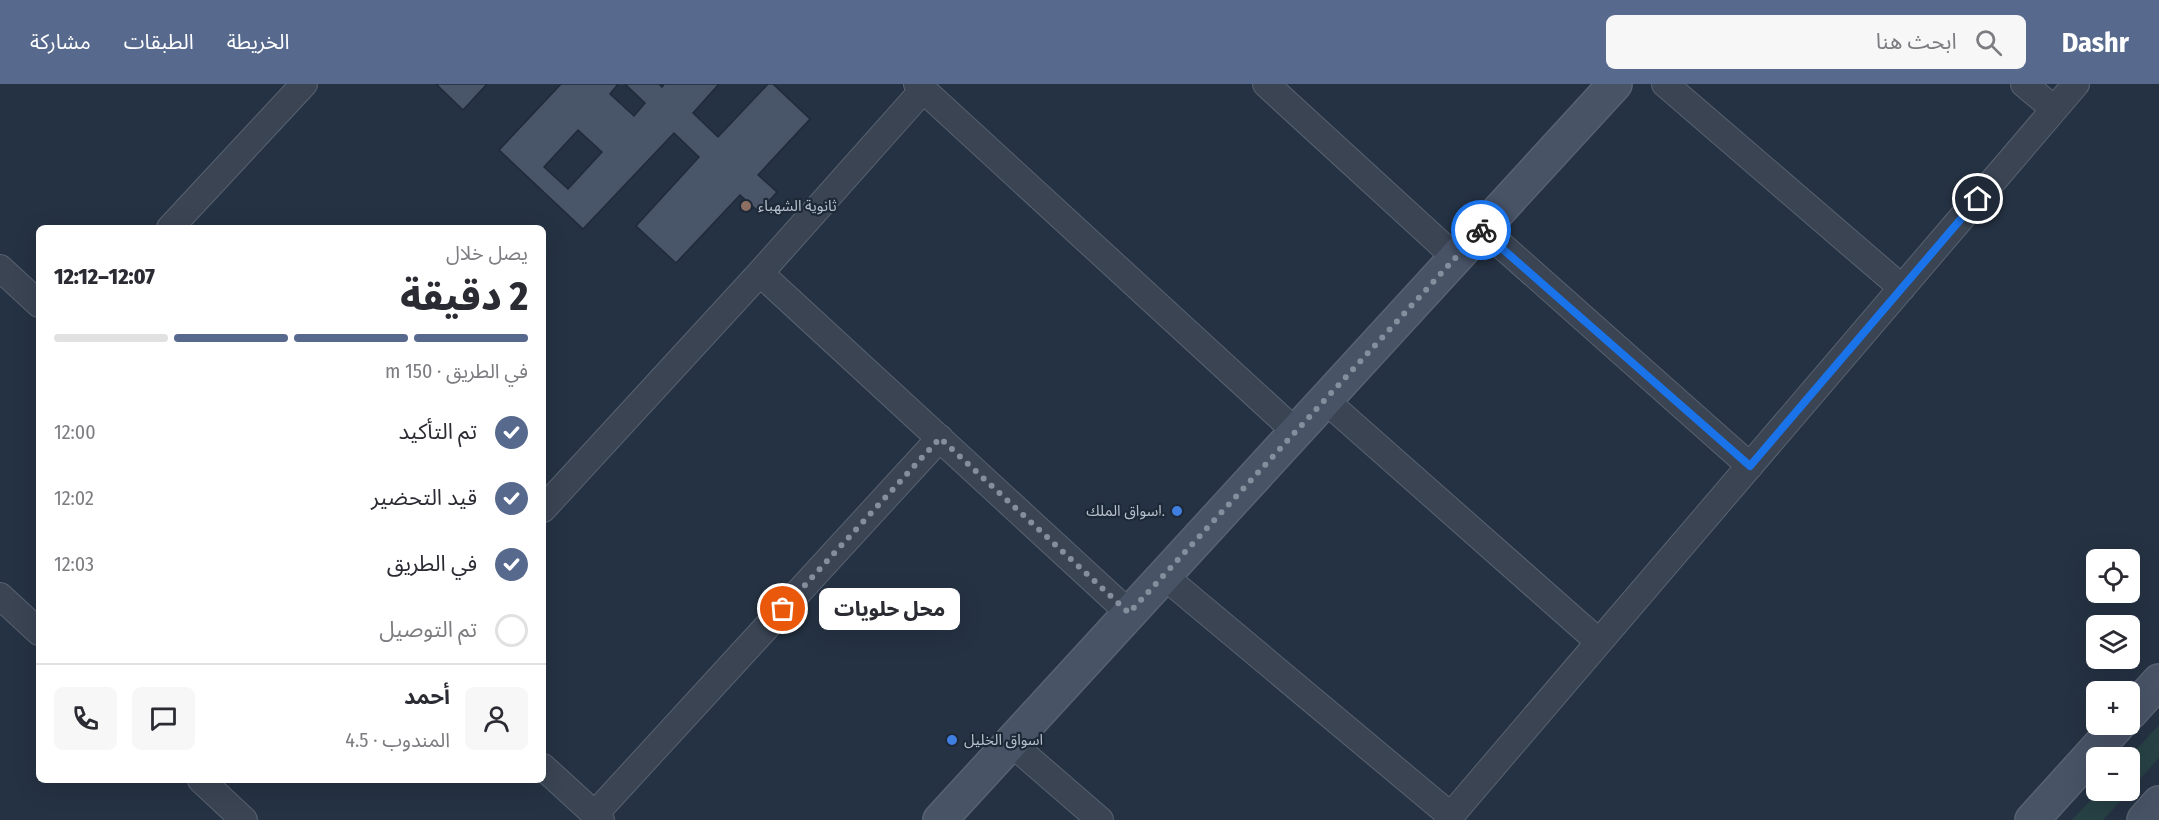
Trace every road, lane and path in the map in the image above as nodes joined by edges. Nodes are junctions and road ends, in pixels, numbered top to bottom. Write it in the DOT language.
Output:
graph roads {
  1 [pos="304,84"];
  2 [pos="1266,84"];
  3 [pos="1615,84"];
  4 [pos="1665,84"];
  5 [pos="2024,84"];
  6 [pos="2076,84"];
  7 [pos="920,87"];
  8 [pos="2054,109"];
  9 [pos="173,225"];
  10 [pos="1482,229"];
  11 [pos="1455,258"];
  12 [pos="0,268"];
  13 [pos="760,273"];
  14 [pos="1902,288"];
  15 [pos="36,301"];
  16 [pos="1325,400"];
  17 [pos="1296,432"];
  18 [pos="940,438"];
  19 [pos="1750,466"];
  20 [pos="546,505"];
  21 [pos="1164,576"];
  22 [pos="0,596"];
  23 [pos="1129,613"];
  24 [pos="36,629"];
  25 [pos="1599,642"];
  26 [pos="2159,681"];
  27 [pos="2140,702"];
  28 [pos="2109,735"];
  29 [pos="1011,743"];
  30 [pos="546,769"];
  31 [pos="204,783"];
  32 [pos="2159,803"];
  33 [pos="598,817"];
  34 [pos="1449,818"];
  35 [pos="244,820"];
  36 [pos="940,820"];
  37 [pos="1100,820"];
  38 [pos="2032,820"];
  39 [pos="2144,820"];
  1 -- 9 [label="street"];
  2 -- 11 [label="street"];
  3 -- 10 [label="street"];
  4 -- 14 [label="street"];
  5 -- 8 [label="street"];
  6 -- 8 [label="street"];
  7 -- 13 [label="street"];
  7 -- 17 [label="street"];
  8 -- 14 [label="street"];
  10 -- 11 [label="street"];
  10 -- 19 [label="street"];
  11 -- 16 [label="street"];
  12 -- 15 [label="street"];
  13 -- 18 [label="street"];
  13 -- 20 [label="street"];
  14 -- 19 [label="street"];
  16 -- 17 [label="street"];
  16 -- 25 [label="street"];
  17 -- 21 [label="street"];
  18 -- 23 [label="street"];
  18 -- 33 [label="street"];
  19 -- 25 [label="street"];
  21 -- 23 [label="street"];
  21 -- 34 [label="street"];
  22 -- 24 [label="street"];
  23 -- 29 [label="street"];
  25 -- 34 [label="street"];
  26 -- 27 [label="street"];
  28 -- 38 [label="street"];
  29 -- 36 [label="street"];
  29 -- 37 [label="street"];
  30 -- 33 [label="street"];
  31 -- 35 [label="street"];
  32 -- 39 [label="street"];
}
